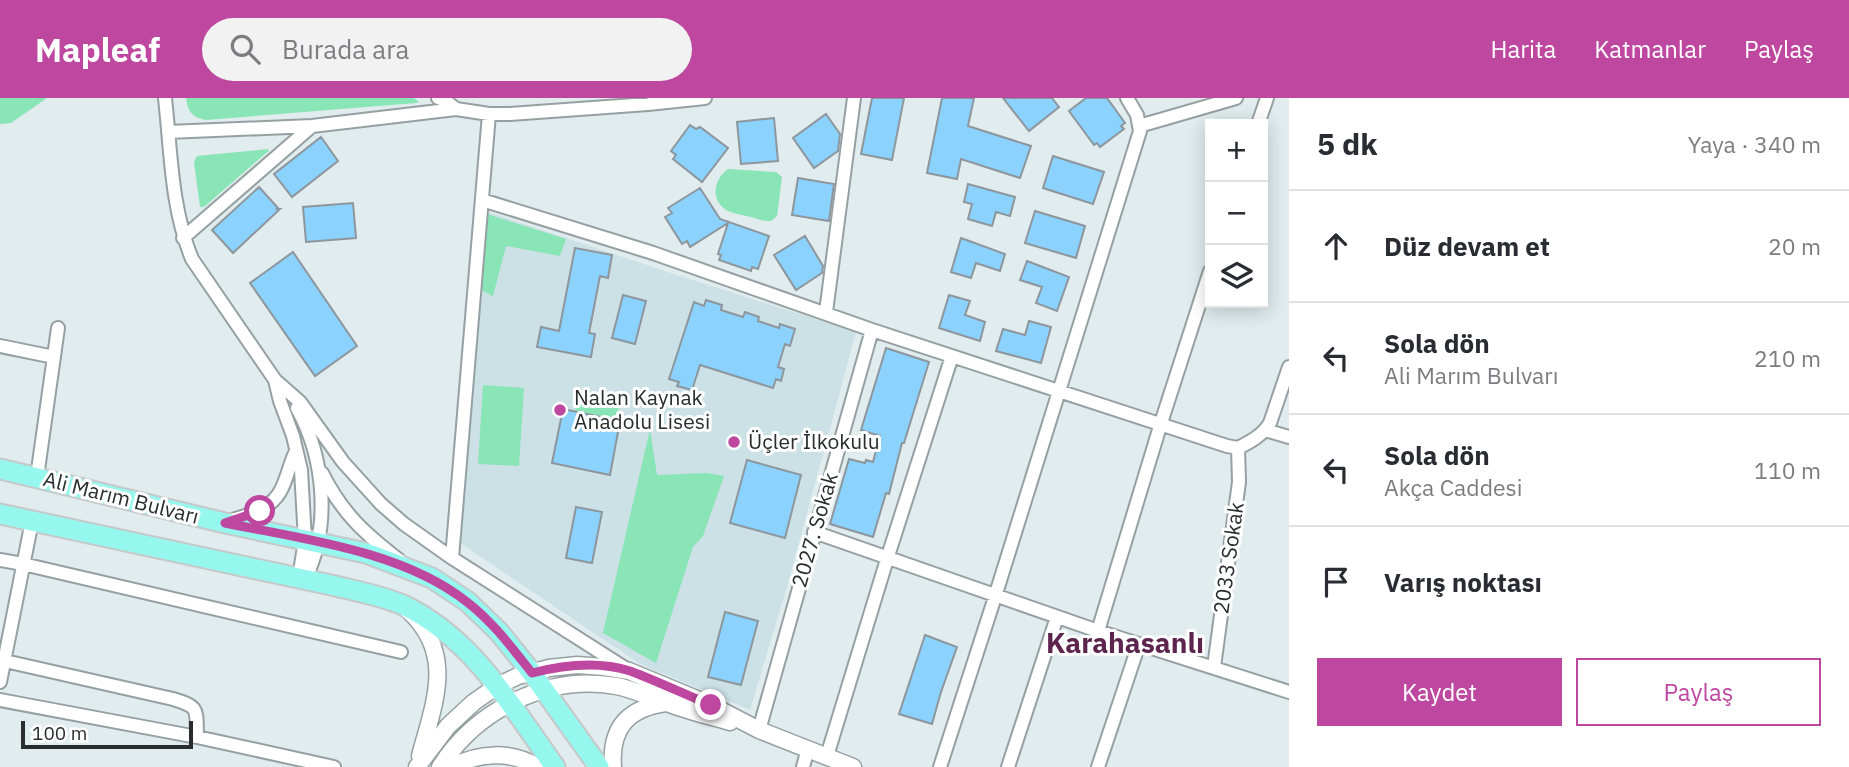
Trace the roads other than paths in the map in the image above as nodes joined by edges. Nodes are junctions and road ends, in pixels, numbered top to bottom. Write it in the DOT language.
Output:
graph roads {
  1 [pos="165,98"];
  2 [pos="438,98"];
  3 [pos="705,98"];
  4 [pos="854,98"];
  5 [pos="1126,98"];
  6 [pos="1236,98"];
  7 [pos="1267,98"];
  8 [pos="458,104"];
  9 [pos="489,114"];
  10 [pos="1260,119"];
  11 [pos="312,125"];
  12 [pos="1139,126"];
  13 [pos="168,132"];
  14 [pos="482,200"];
  15 [pos="183,238"];
  16 [pos="1205,287"];
  17 [pos="826,312"];
  18 [pos="58,328"];
  19 [pos="872,330"];
  20 [pos="0,346"];
  21 [pos="952,356"];
  22 [pos="54,358"];
  23 [pos="1289,367"];
  24 [pos="275,380"];
  25 [pos="286,390"];
  26 [pos="1060,390"];
  27 [pos="1161,423"];
  28 [pos="1265,430"];
  29 [pos="1289,437"];
  30 [pos="1238,448"];
  31 [pos="296,451"];
  32 [pos="315,457"];
  33 [pos="0,469"];
  34 [pos="37,477"];
  35 [pos="0,514"];
  36 [pos="32,521"];
  37 [pos="225,523"];
  38 [pos="814,532"];
  39 [pos="312,541"];
  40 [pos="888,556"];
  41 [pos="452,558"];
  42 [pos="0,560"];
  43 [pos="23,564"];
  44 [pos="411,569"];
  45 [pos="302,578"];
  46 [pos="995,596"];
  47 [pos="401,604"];
  48 [pos="1057,617"];
  49 [pos="1098,631"];
  50 [pos="1139,644"];
  51 [pos="401,652"];
  52 [pos="5,660"];
  53 [pos="1214,667"];
  54 [pos="629,671"];
  55 [pos="532,673"];
  56 [pos="0,682"];
  57 [pos="497,686"];
  58 [pos="544,690"];
  59 [pos="1289,692"];
  60 [pos="0,700"];
  61 [pos="509,703"];
  62 [pos="666,703"];
  63 [pos="759,730"];
  64 [pos="197,737"];
  65 [pos="808,748"];
  66 [pos="827,756"];
  67 [pos="445,765"];
  68 [pos="1102,766"];
  69 [pos="334,767"];
  70 [pos="417,767"];
  71 [pos="537,767"];
  72 [pos="555,767"];
  73 [pos="599,767"];
  74 [pos="612,767"];
  75 [pos="803,767"];
  76 [pos="853,767"];
  77 [pos="940,767"];
  78 [pos="1008,767"];
  1 -- 13 [label="street"];
  2 -- 8 [label="street"];
  3 -- 9 [label="street"];
  4 -- 17 [label="street"];
  5 -- 12 [label="street"];
  6 -- 12 [label="street"];
  7 -- 10 [label="street"];
  8 -- 9 [label="street"];
  8 -- 11 [label="street"];
  9 -- 14 [label="street"];
  11 -- 13 [label="street"];
  11 -- 15 [label="street"];
  12 -- 26 [label="street"];
  13 -- 15 [label="street"];
  14 -- 17 [label="street"];
  14 -- 41 [label="street"];
  15 -- 24 [label="street"];
  16 -- 27 [label="street"];
  17 -- 19 [label="street"];
  18 -- 22 [label="street"];
  19 -- 21 [label="street"];
  19 -- 38 [label="street, 2027. Sokak"];
  20 -- 22 [label="street"];
  21 -- 26 [label="street"];
  21 -- 40 [label="street"];
  22 -- 34 [label="street"];
  23 -- 28 [label="street"];
  24 -- 25 [label="street"];
  24 -- 31 [label="street"];
  25 -- 32 [label="street"];
  25 -- 41 [label="street"];
  26 -- 27 [label="street"];
  26 -- 46 [label="street"];
  27 -- 30 [label="street"];
  27 -- 49 [label="street"];
  28 -- 29 [label="street"];
  28 -- 30 [label="street"];
  30 -- 53 [label="street, 2033 Sokak"];
  31 -- 37 [label="street"];
  31 -- 39 [label="street"];
  32 -- 39 [label="street"];
  32 -- 44 [label="street"];
  33 -- 34 [label="main road, Ali Marım Bulvarı"];
  34 -- 37 [label="main road, Ali Marım Bulvarı"];
  35 -- 36 [label="main road, Ali Marım Bulvarı"];
  36 -- 43 [label="street"];
  36 -- 45 [label="main road, Ali Marım Bulvarı"];
  37 -- 39 [label="main road, Ali Marım Bulvarı"];
  38 -- 40 [label="street"];
  38 -- 63 [label="street, 2027. Sokak"];
  39 -- 44 [label="main road, Ali Marım Bulvarı"];
  39 -- 45 [label="street"];
  40 -- 46 [label="street"];
  40 -- 66 [label="street"];
  41 -- 54 [label="street"];
  42 -- 43 [label="street"];
  43 -- 51 [label="street"];
  43 -- 52 [label="street"];
  44 -- 55 [label="main road, Ali Marım Bulvarı"];
  45 -- 47 [label="main road, Ali Marım Bulvarı"];
  46 -- 48 [label="street"];
  46 -- 77 [label="street"];
  47 -- 57 [label="main road, Ali Marım Bulvarı"];
  47 -- 70 [label="street"];
  48 -- 49 [label="street"];
  48 -- 78 [label="street"];
  49 -- 50 [label="street"];
  50 -- 53 [label="street"];
  50 -- 68 [label="street"];
  52 -- 56 [label="street"];
  52 -- 64 [label="street"];
  53 -- 59 [label="street"];
  54 -- 55 [label="street"];
  54 -- 63 [label="street"];
  55 -- 57 [label="street"];
  55 -- 58 [label="main road, Ali Marım Bulvarı"];
  57 -- 61 [label="main road, Ali Marım Bulvarı"];
  57 -- 70 [label="street"];
  58 -- 61 [label="street"];
  58 -- 62 [label="street"];
  58 -- 73 [label="main road, Ali Marım Bulvarı"];
  60 -- 64 [label="street"];
  61 -- 67 [label="street"];
  61 -- 72 [label="main road, Ali Marım Bulvarı"];
  62 -- 63 [label="street"];
  62 -- 74 [label="street"];
  63 -- 65 [label="street"];
  64 -- 69 [label="street"];
  65 -- 66 [label="street"];
  65 -- 75 [label="street"];
  66 -- 76 [label="street"];
  67 -- 71 [label="street"];
}
